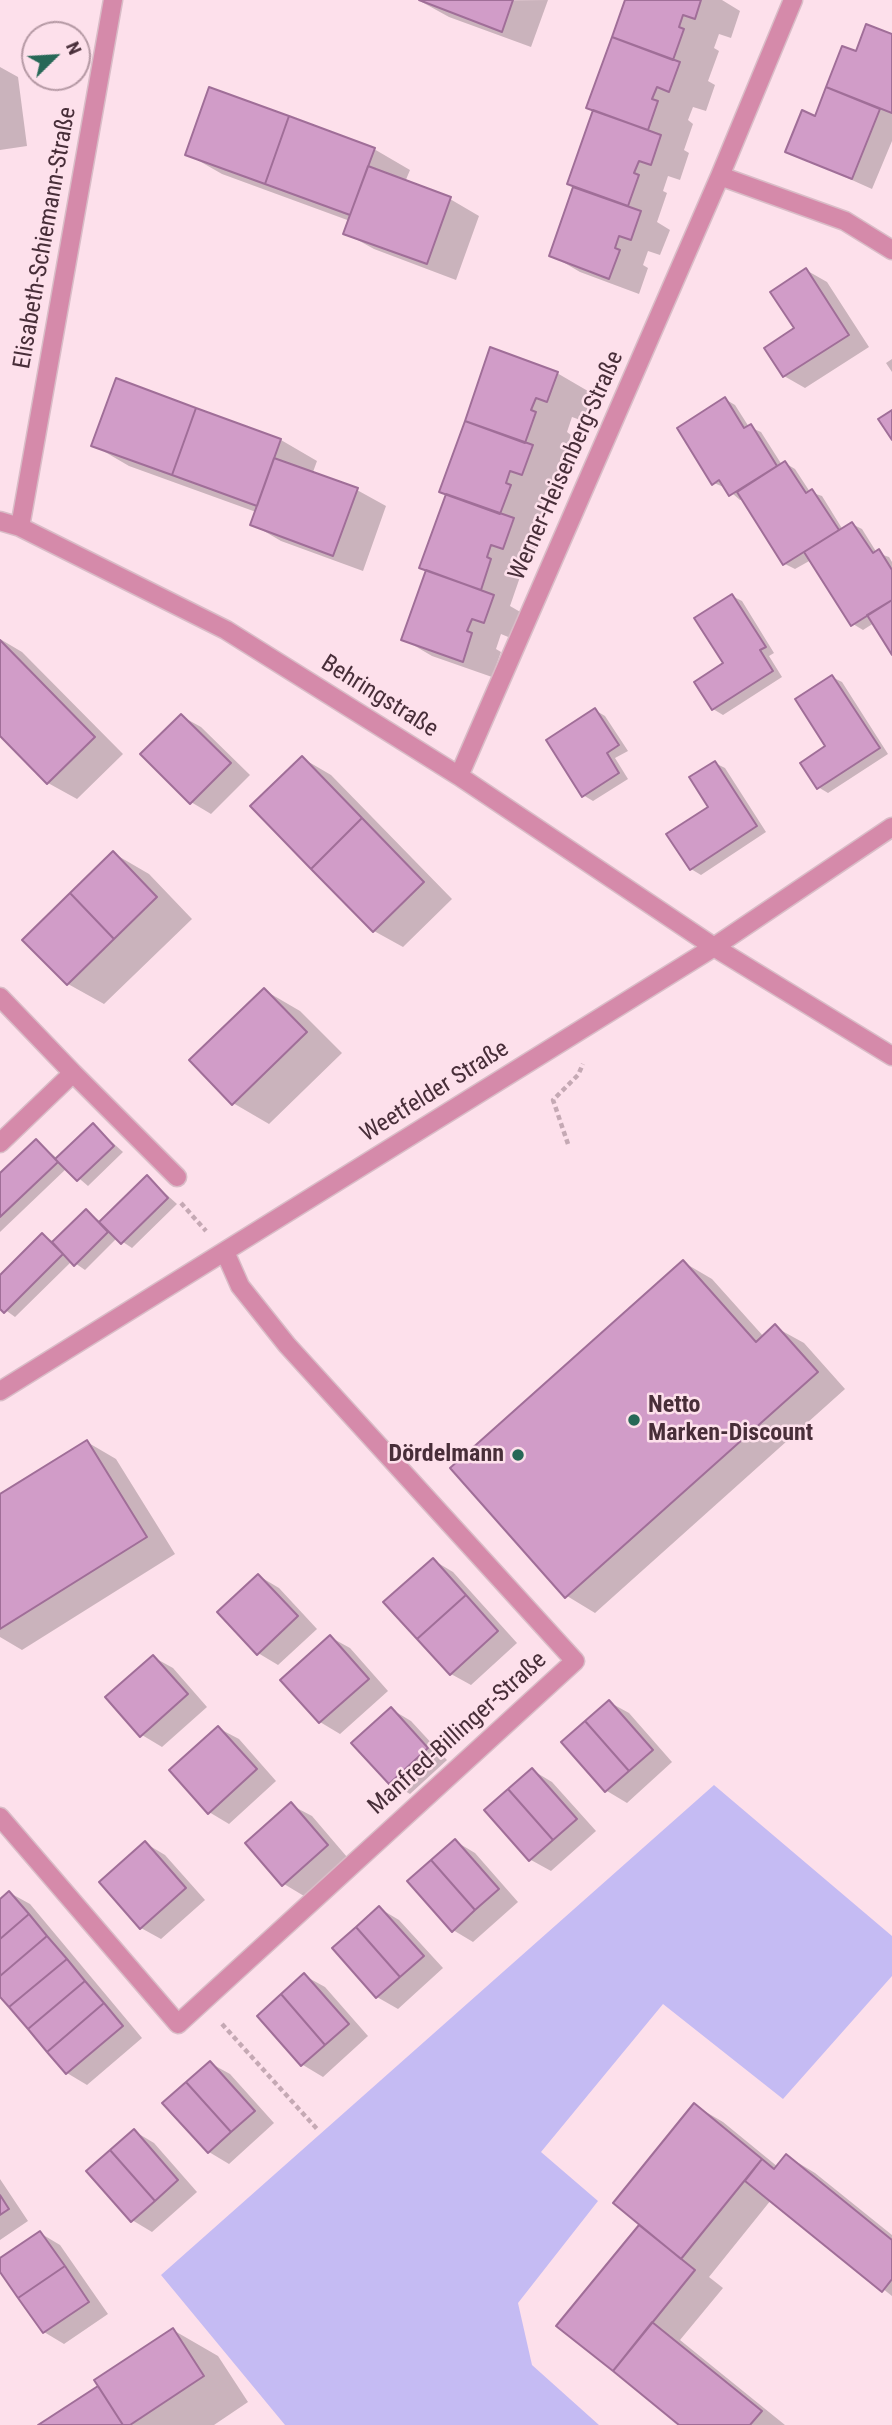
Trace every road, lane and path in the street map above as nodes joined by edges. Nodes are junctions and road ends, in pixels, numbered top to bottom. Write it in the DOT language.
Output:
graph roads {
  1 [pos="113,0"];
  2 [pos="793,0"];
  3 [pos="720,176"];
  4 [pos="892,250"];
  5 [pos="0,520"];
  6 [pos="20,527"];
  7 [pos="458,776"];
  8 [pos="892,827"];
  9 [pos="714,947"];
  10 [pos="0,997"];
  11 [pos="587,1026"];
  12 [pos="892,1056"];
  13 [pos="73,1073"];
  14 [pos="0,1143"];
  15 [pos="568,1143"];
  16 [pos="177,1177"];
  17 [pos="225,1252"];
  18 [pos="0,1391"];
  19 [pos="0,1816"];
  20 [pos="202,2002"];
  21 [pos="317,2129"];
  1 -- 6 [label="street, Elisabeth-Schiemann-Straße"];
  2 -- 3 [label="street, Werner-Heisenberg-Straße"];
  3 -- 4 [label="street"];
  3 -- 7 [label="street, Werner-Heisenberg-Straße"];
  5 -- 6 [label="street, Behringstraße"];
  6 -- 7 [label="street, Behringstraße"];
  7 -- 9 [label="street, Behringstraße"];
  8 -- 9 [label="street, Weetfelder Straße"];
  9 -- 11 [label="street, Weetfelder Straße"];
  9 -- 12 [label="street, Behringstraße"];
  10 -- 13 [label="street"];
  11 -- 15 [label="path"];
  11 -- 17 [label="street, Weetfelder Straße"];
  13 -- 14 [label="street"];
  13 -- 16 [label="street"];
  16 -- 17 [label="path"];
  17 -- 18 [label="street, Weetfelder Straße"];
  17 -- 20 [label="street, Manfred-Billinger-Straße"];
  19 -- 20 [label="street, Manfred-Billinger-Straße"];
  20 -- 21 [label="path"];
}
